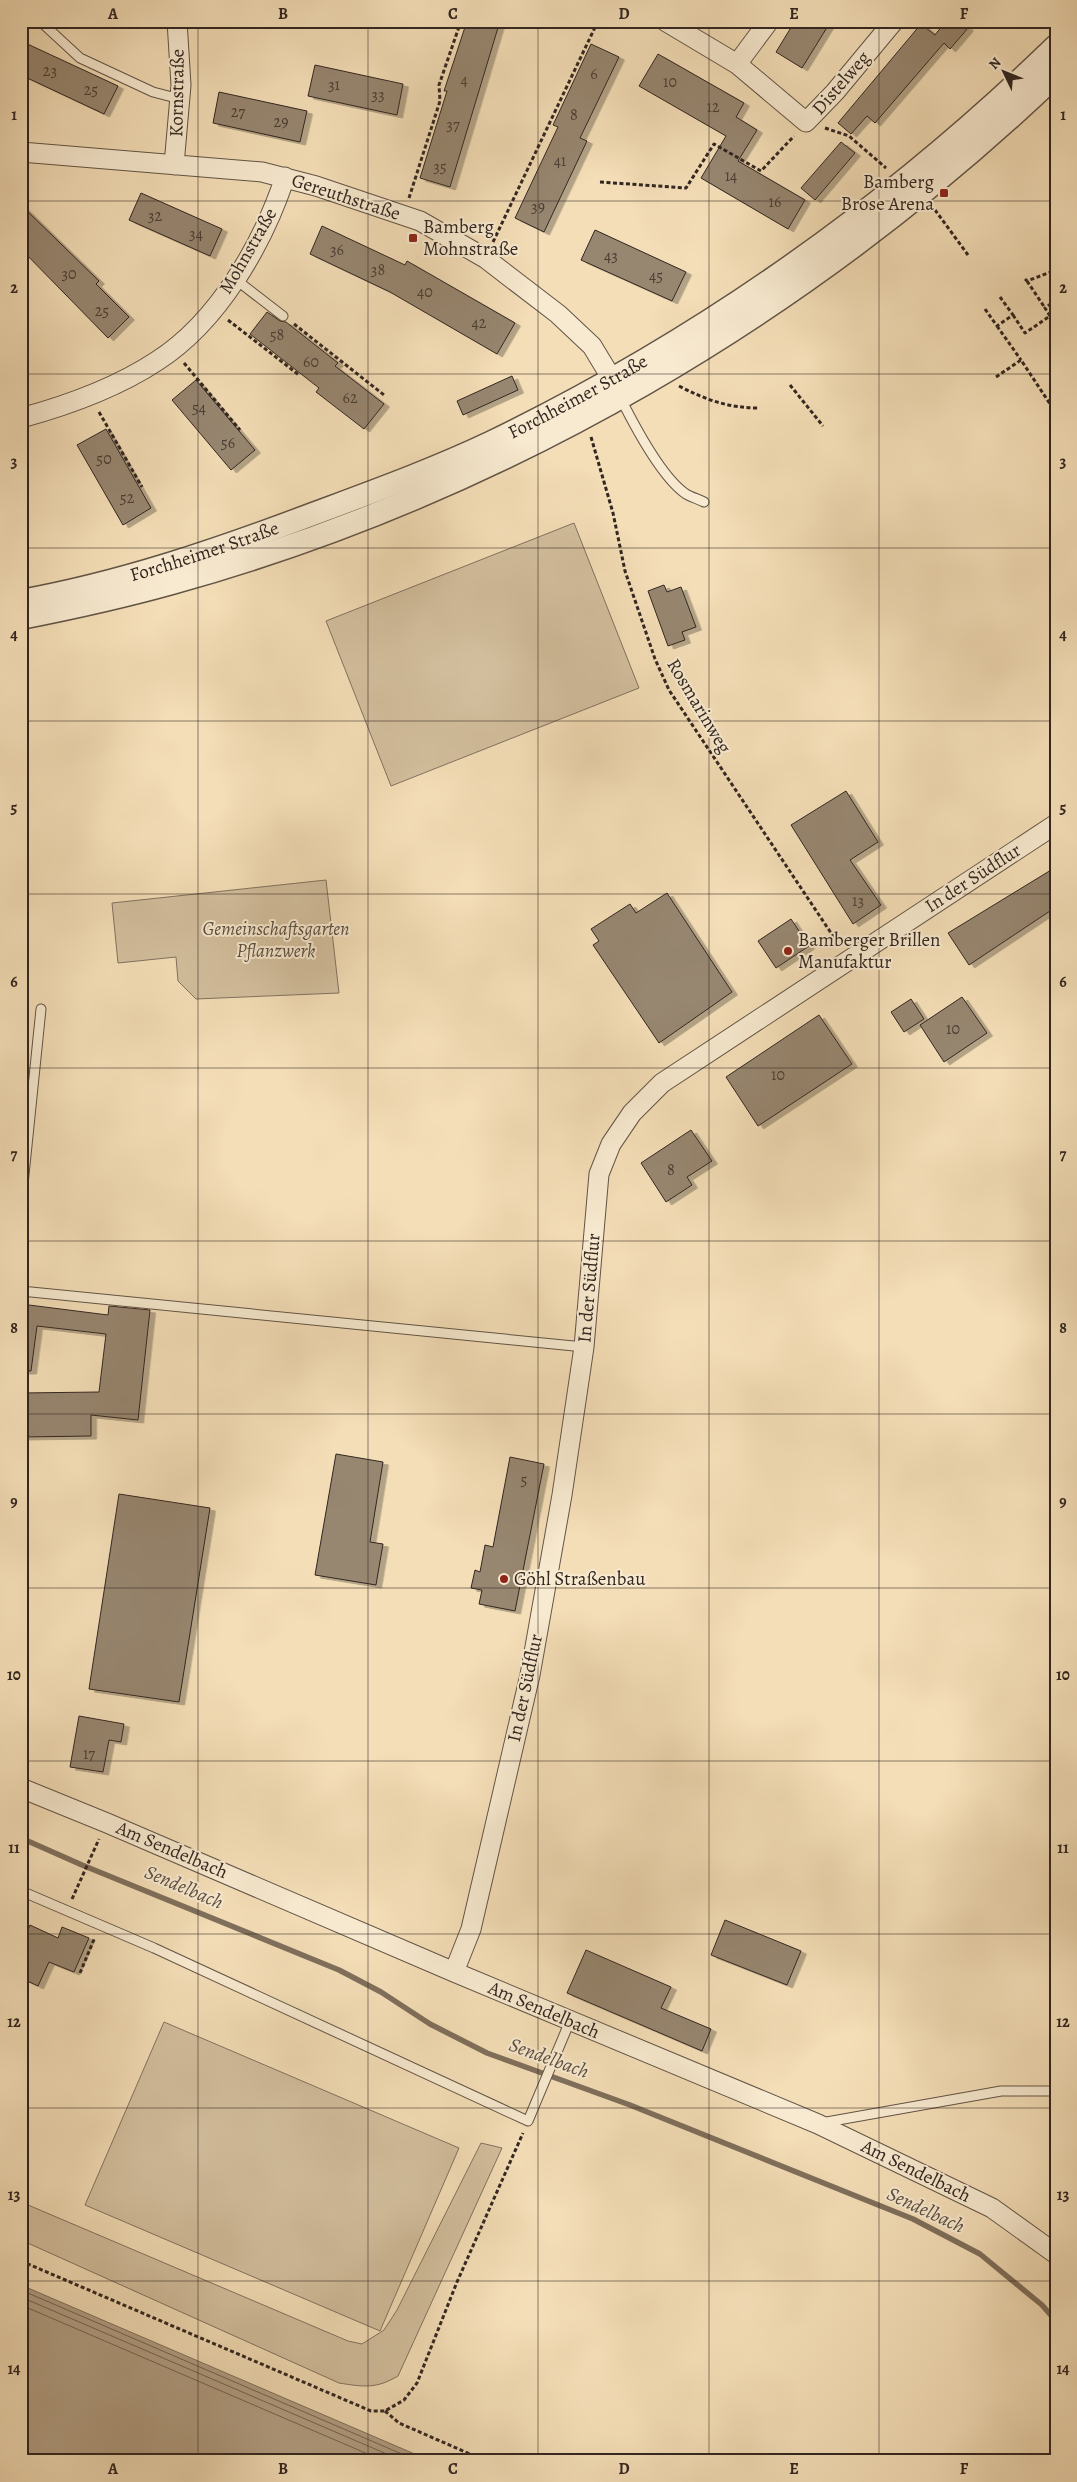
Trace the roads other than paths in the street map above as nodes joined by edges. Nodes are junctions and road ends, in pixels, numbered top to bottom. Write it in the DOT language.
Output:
graph roads {
  1 [pos="40,21"];
  2 [pos="177,21"];
  3 [pos="665,21"];
  4 [pos="769,21"];
  5 [pos="894,21"];
  6 [pos="1056,46"];
  7 [pos="737,64"];
  8 [pos="1056,75"];
  9 [pos="180,99"];
  10 [pos="21,152"];
  11 [pos="174,165"];
  12 [pos="285,177"];
  13 [pos="235,279"];
  14 [pos="283,316"];
  15 [pos="616,388"];
  16 [pos="21,418"];
  17 [pos="704,502"];
  18 [pos="21,601"];
  19 [pos="21,618"];
  20 [pos="1056,824"];
  21 [pos="41,1009"];
  22 [pos="21,1204"];
  23 [pos="21,1291"];
  24 [pos="584,1347"];
  25 [pos="21,1788"];
  26 [pos="21,1891"];
  27 [pos="454,1972"];
  28 [pos="570,2021"];
  29 [pos="1056,2091"];
  30 [pos="818,2124"];
  31 [pos="1056,2254"];
  1 -- 9 [label="lane"];
  2 -- 9 [label="street, Kornstraße"];
  3 -- 7 [label="street, Distelweg"];
  4 -- 7 [label="street"];
  5 -- 7 [label="street, Distelweg"];
  6 -- 15 [label="street, Forchheimer Straße"];
  8 -- 15 [label="street, Forchheimer Straße"];
  9 -- 11 [label="street, Kornstraße"];
  10 -- 11 [label="street, Gereuthstraße"];
  11 -- 12 [label="street, Gereuthstraße"];
  12 -- 13 [label="street, Mohnstraße"];
  12 -- 15 [label="street, Gereuthstraße"];
  13 -- 14 [label="lane"];
  13 -- 16 [label="street, Mohnstraße"];
  15 -- 17 [label="lane"];
  15 -- 18 [label="street, Forchheimer Straße"];
  15 -- 19 [label="street, Forchheimer Straße"];
  20 -- 24 [label="street, In der Südflur"];
  21 -- 22 [label="lane"];
  23 -- 24 [label="lane"];
  24 -- 27 [label="street, In der Südflur"];
  25 -- 27 [label="street, Am Sendelbach"];
  26 -- 28 [label="lane"];
  27 -- 28 [label="street, Am Sendelbach"];
  28 -- 30 [label="street, Am Sendelbach"];
  29 -- 30 [label="lane"];
  30 -- 31 [label="street, Am Sendelbach"];
}
